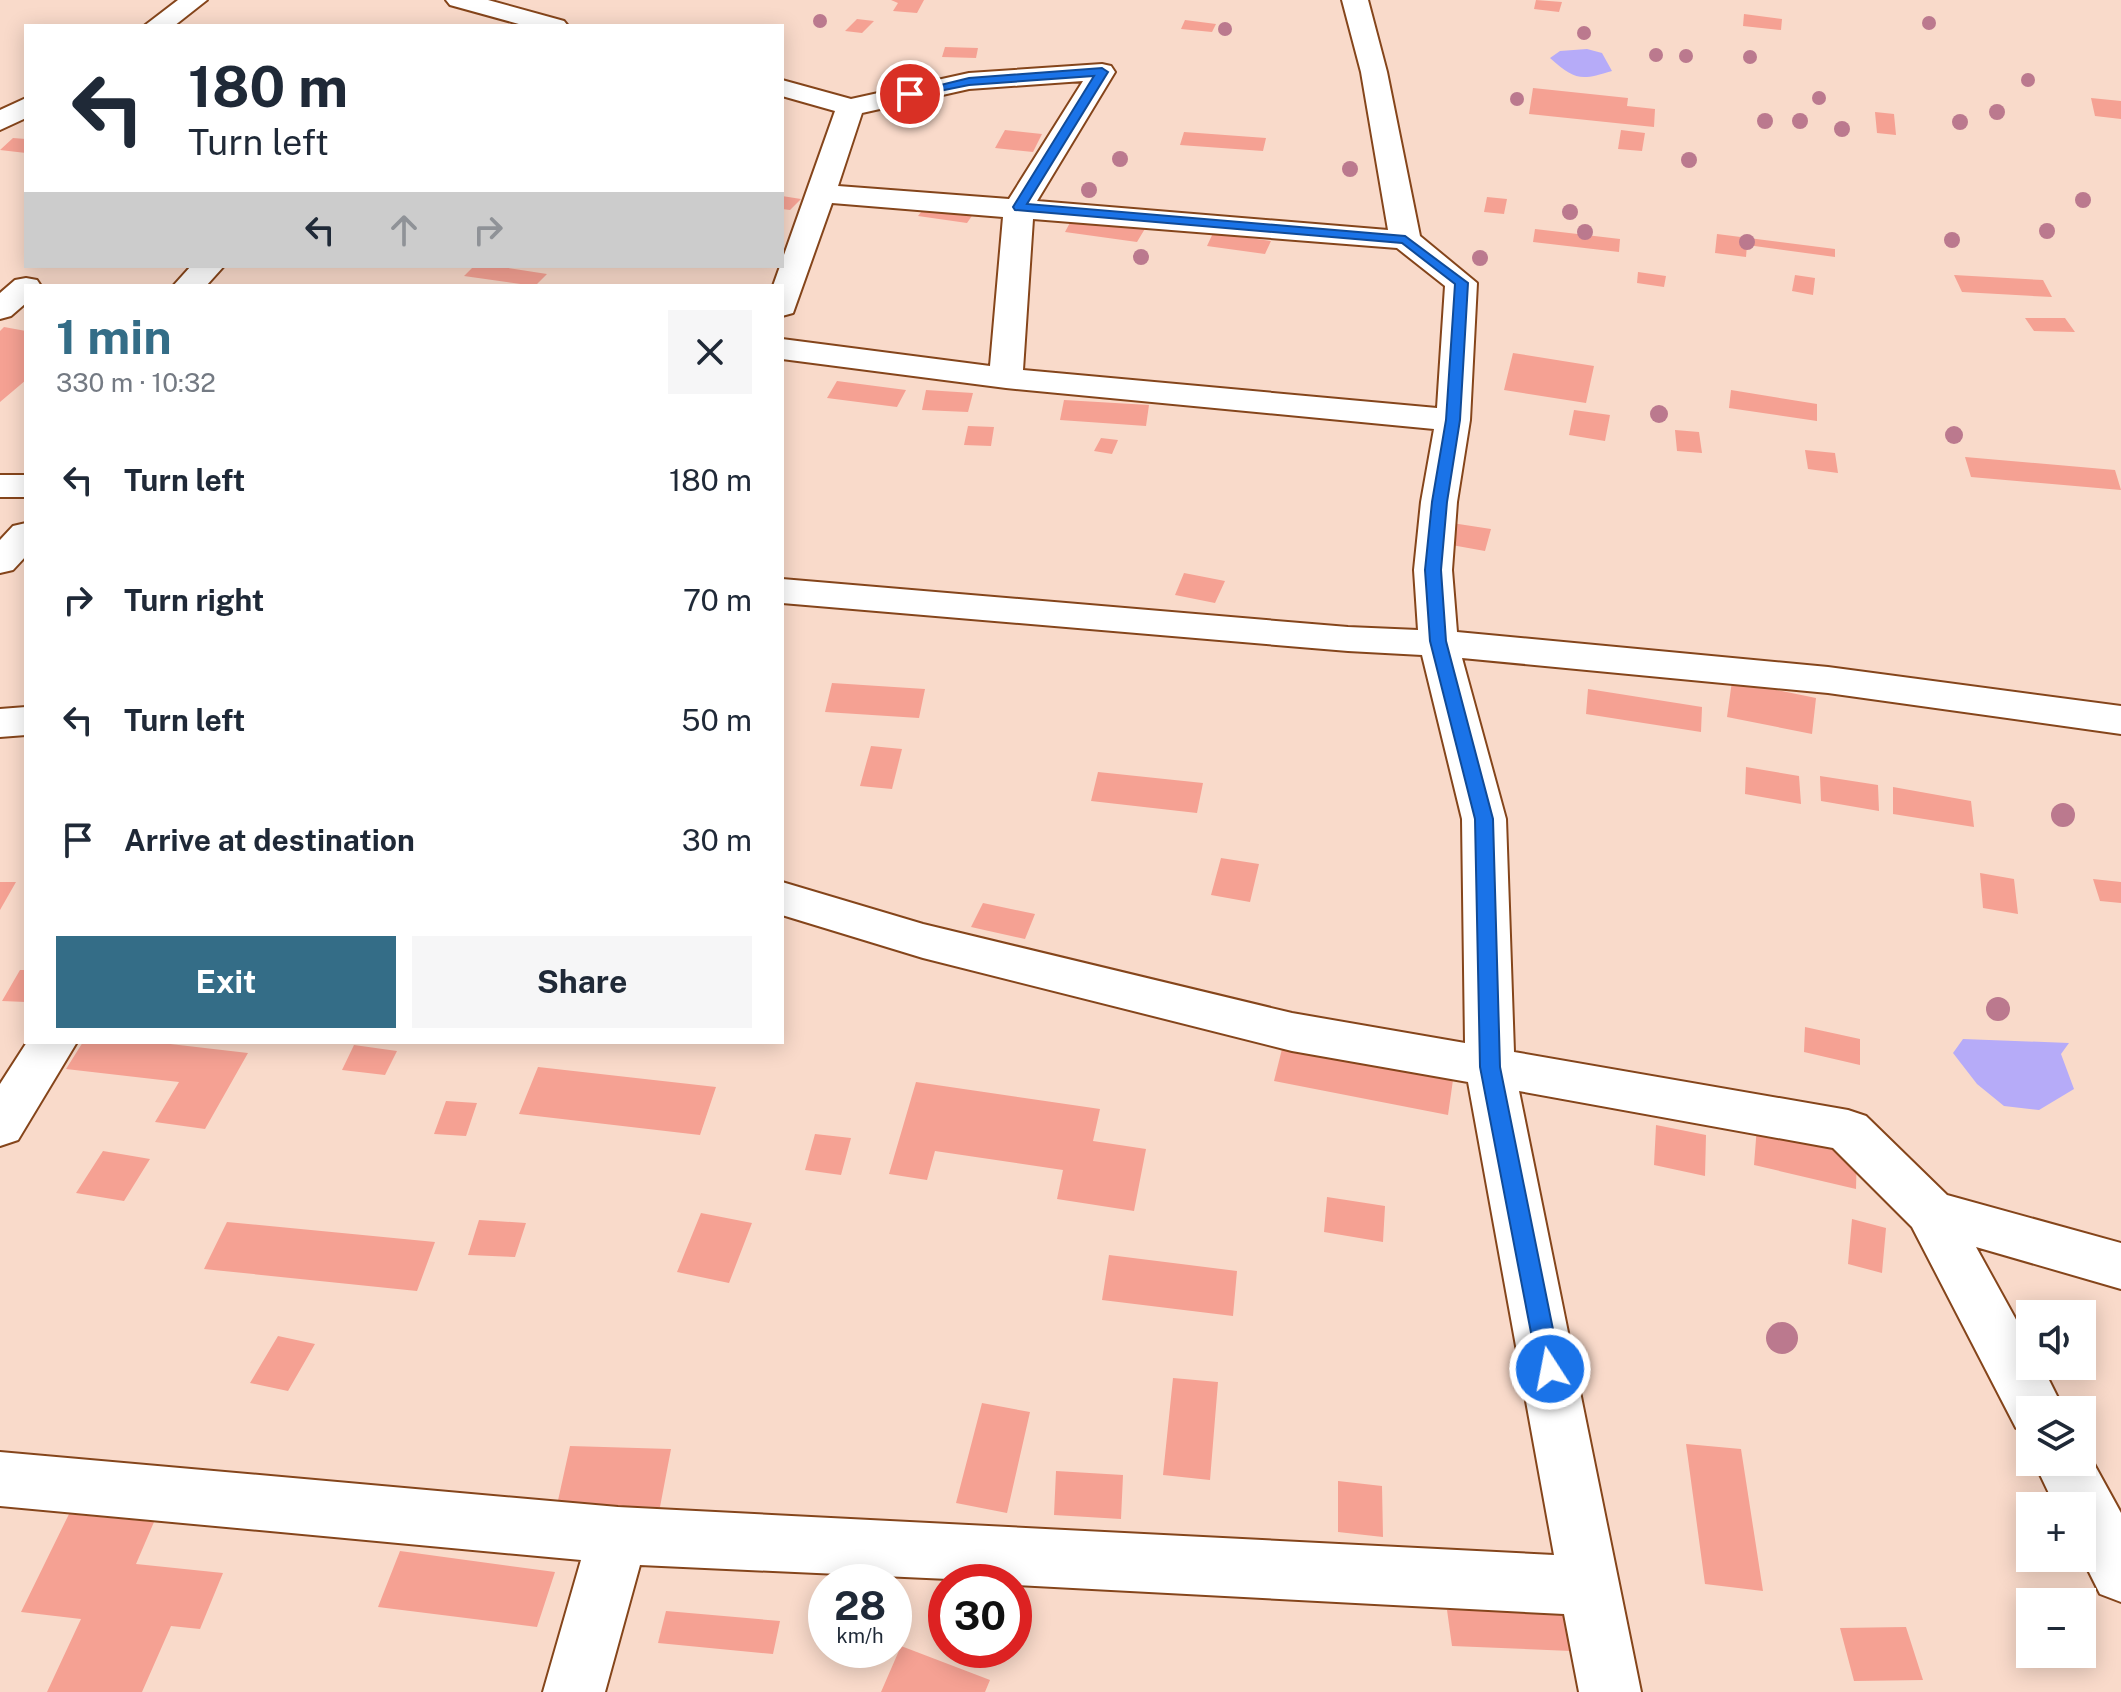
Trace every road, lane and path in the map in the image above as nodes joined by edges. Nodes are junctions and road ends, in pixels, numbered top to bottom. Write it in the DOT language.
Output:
graph roads {
  1 [pos="194,0"];
  2 [pos="1355,0"];
  3 [pos="458,5"];
  4 [pos="160,24"];
  5 [pos="546,24"];
  6 [pos="784,89"];
  7 [pos="24,107"];
  8 [pos="850,107"];
  9 [pos="0,122"];
  10 [pos="821,193"];
  11 [pos="1019,207"];
  12 [pos="1405,240"];
  13 [pos="206,268"];
  14 [pos="0,276"];
  15 [pos="191,284"];
  16 [pos="24,285"];
  17 [pos="24,289"];
  18 [pos="784,300"];
  19 [pos="0,309"];
  20 [pos="784,349"];
  21 [pos="1006,378"];
  22 [pos="1453,420"];
  23 [pos="0,486"];
  24 [pos="24,486"];
  25 [pos="24,536"];
  26 [pos="0,562"];
  27 [pos="784,591"];
  28 [pos="1438,641"];
  29 [pos="2027,705"];
  30 [pos="2121,720"];
  31 [pos="24,721"];
  32 [pos="0,723"];
  33 [pos="2121,748"];
  34 [pos="784,899"];
  35 [pos="52,1044"];
  36 [pos="1490,1067"];
  37 [pos="0,1126"];
  38 [pos="1930,1212"];
  39 [pos="2121,1266"];
  40 [pos="2029,1396"];
  41 [pos="2070,1476"];
  42 [pos="0,1479"];
  43 [pos="618,1535"];
  44 [pos="2121,1573"];
  45 [pos="1588,1586"];
  46 [pos="574,1692"];
  47 [pos="1610,1692"];
  1 -- 4 [label="street"];
  2 -- 12 [label="street"];
  3 -- 5 [label="street"];
  6 -- 8 [label="street"];
  7 -- 9 [label="street"];
  8 -- 10 [label="street"];
  8 -- 11 [label="street"];
  10 -- 11 [label="street"];
  10 -- 18 [label="street"];
  11 -- 12 [label="street"];
  11 -- 21 [label="street"];
  12 -- 22 [label="street"];
  13 -- 15 [label="street"];
  14 -- 16 [label="street"];
  17 -- 19 [label="street"];
  20 -- 21 [label="street"];
  21 -- 22 [label="street"];
  22 -- 28 [label="street"];
  23 -- 24 [label="street"];
  25 -- 26 [label="street"];
  27 -- 28 [label="street"];
  28 -- 29 [label="street"];
  28 -- 36 [label="street"];
  29 -- 30 [label="street"];
  29 -- 33 [label="street"];
  31 -- 32 [label="street"];
  34 -- 36 [label="street"];
  35 -- 37 [label="street"];
  36 -- 38 [label="street"];
  36 -- 45 [label="street"];
  38 -- 39 [label="street"];
  38 -- 40 [label="street"];
  41 -- 44 [label="street"];
  42 -- 43 [label="street"];
  43 -- 45 [label="street"];
  43 -- 46 [label="street"];
  45 -- 47 [label="street"];
}
